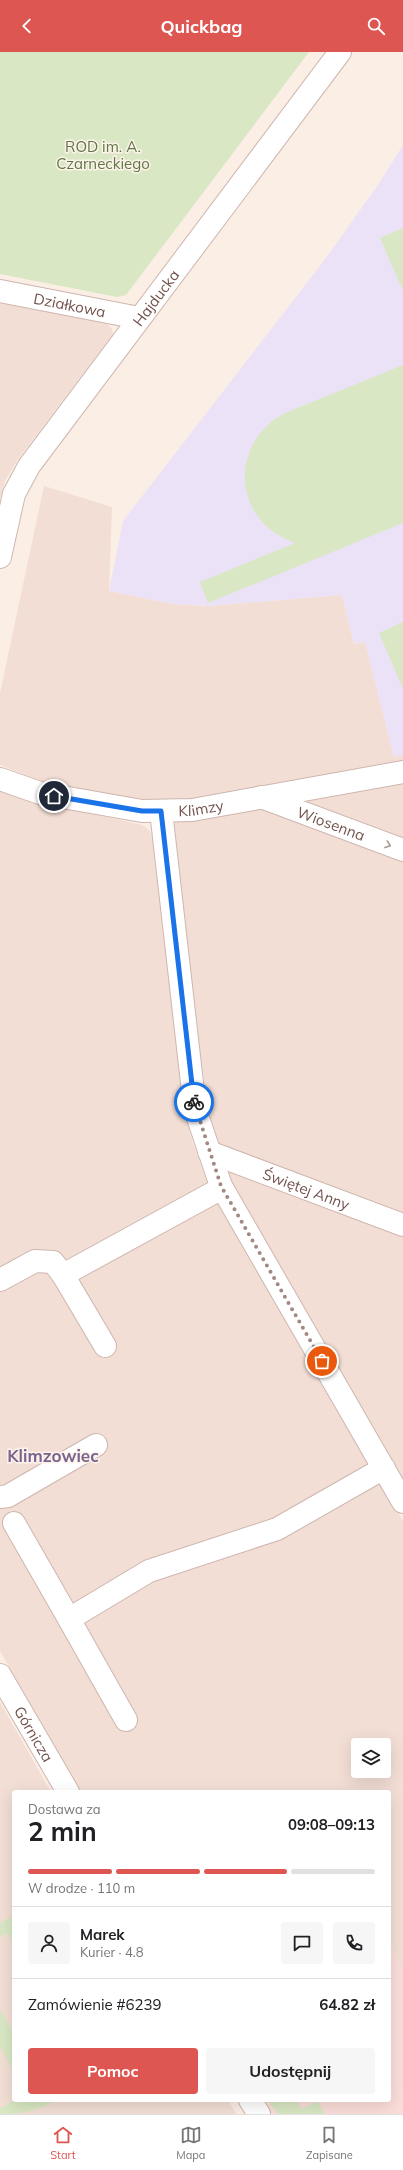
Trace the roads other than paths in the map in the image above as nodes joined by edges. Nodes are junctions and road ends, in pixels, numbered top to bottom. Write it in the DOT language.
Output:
graph roads {
  1 [pos="340,52"];
  2 [pos="0,291"];
  3 [pos="139,318"];
  4 [pos="0,556"];
  5 [pos="403,772"];
  6 [pos="0,779"];
  7 [pos="260,797"];
  8 [pos="161,811"];
  9 [pos="403,850"];
  10 [pos="209,1152"];
  11 [pos="222,1188"];
  12 [pos="403,1225"];
  13 [pos="63,1275"];
  14 [pos="0,1280"];
  15 [pos="105,1346"];
  16 [pos="96,1445"];
  17 [pos="384,1468"];
  18 [pos="0,1497"];
  19 [pos="403,1502"];
  20 [pos="14,1523"];
  21 [pos="69,1619"];
  22 [pos="0,1675"];
  23 [pos="126,1720"];
  24 [pos="67,1790"];
  25 [pos="238,2102"];
  26 [pos="251,2102"];
  27 [pos="244,2114"];
  28 [pos="259,2114"];
  1 -- 3 [label="street, Hajducka"];
  2 -- 3 [label="street, Działkowa"];
  3 -- 4 [label="street, Hajducka"];
  5 -- 7 [label="street, Klimzy"];
  6 -- 8 [label="street, Klimzy"];
  7 -- 8 [label="street, Klimzy"];
  7 -- 9 [label="street, Wiosenna, one-way"];
  8 -- 10 [label="street"];
  10 -- 11 [label="street"];
  10 -- 12 [label="street, Świętej Anny"];
  11 -- 13 [label="street"];
  11 -- 17 [label="street"];
  13 -- 14 [label="street"];
  13 -- 15 [label="street"];
  16 -- 18 [label="street"];
  17 -- 19 [label="street"];
  17 -- 21 [label="street"];
  20 -- 21 [label="street"];
  21 -- 23 [label="street"];
  22 -- 24 [label="street, Górnicza"];
  25 -- 27 [label="street"];
  26 -- 28 [label="street"];
}
